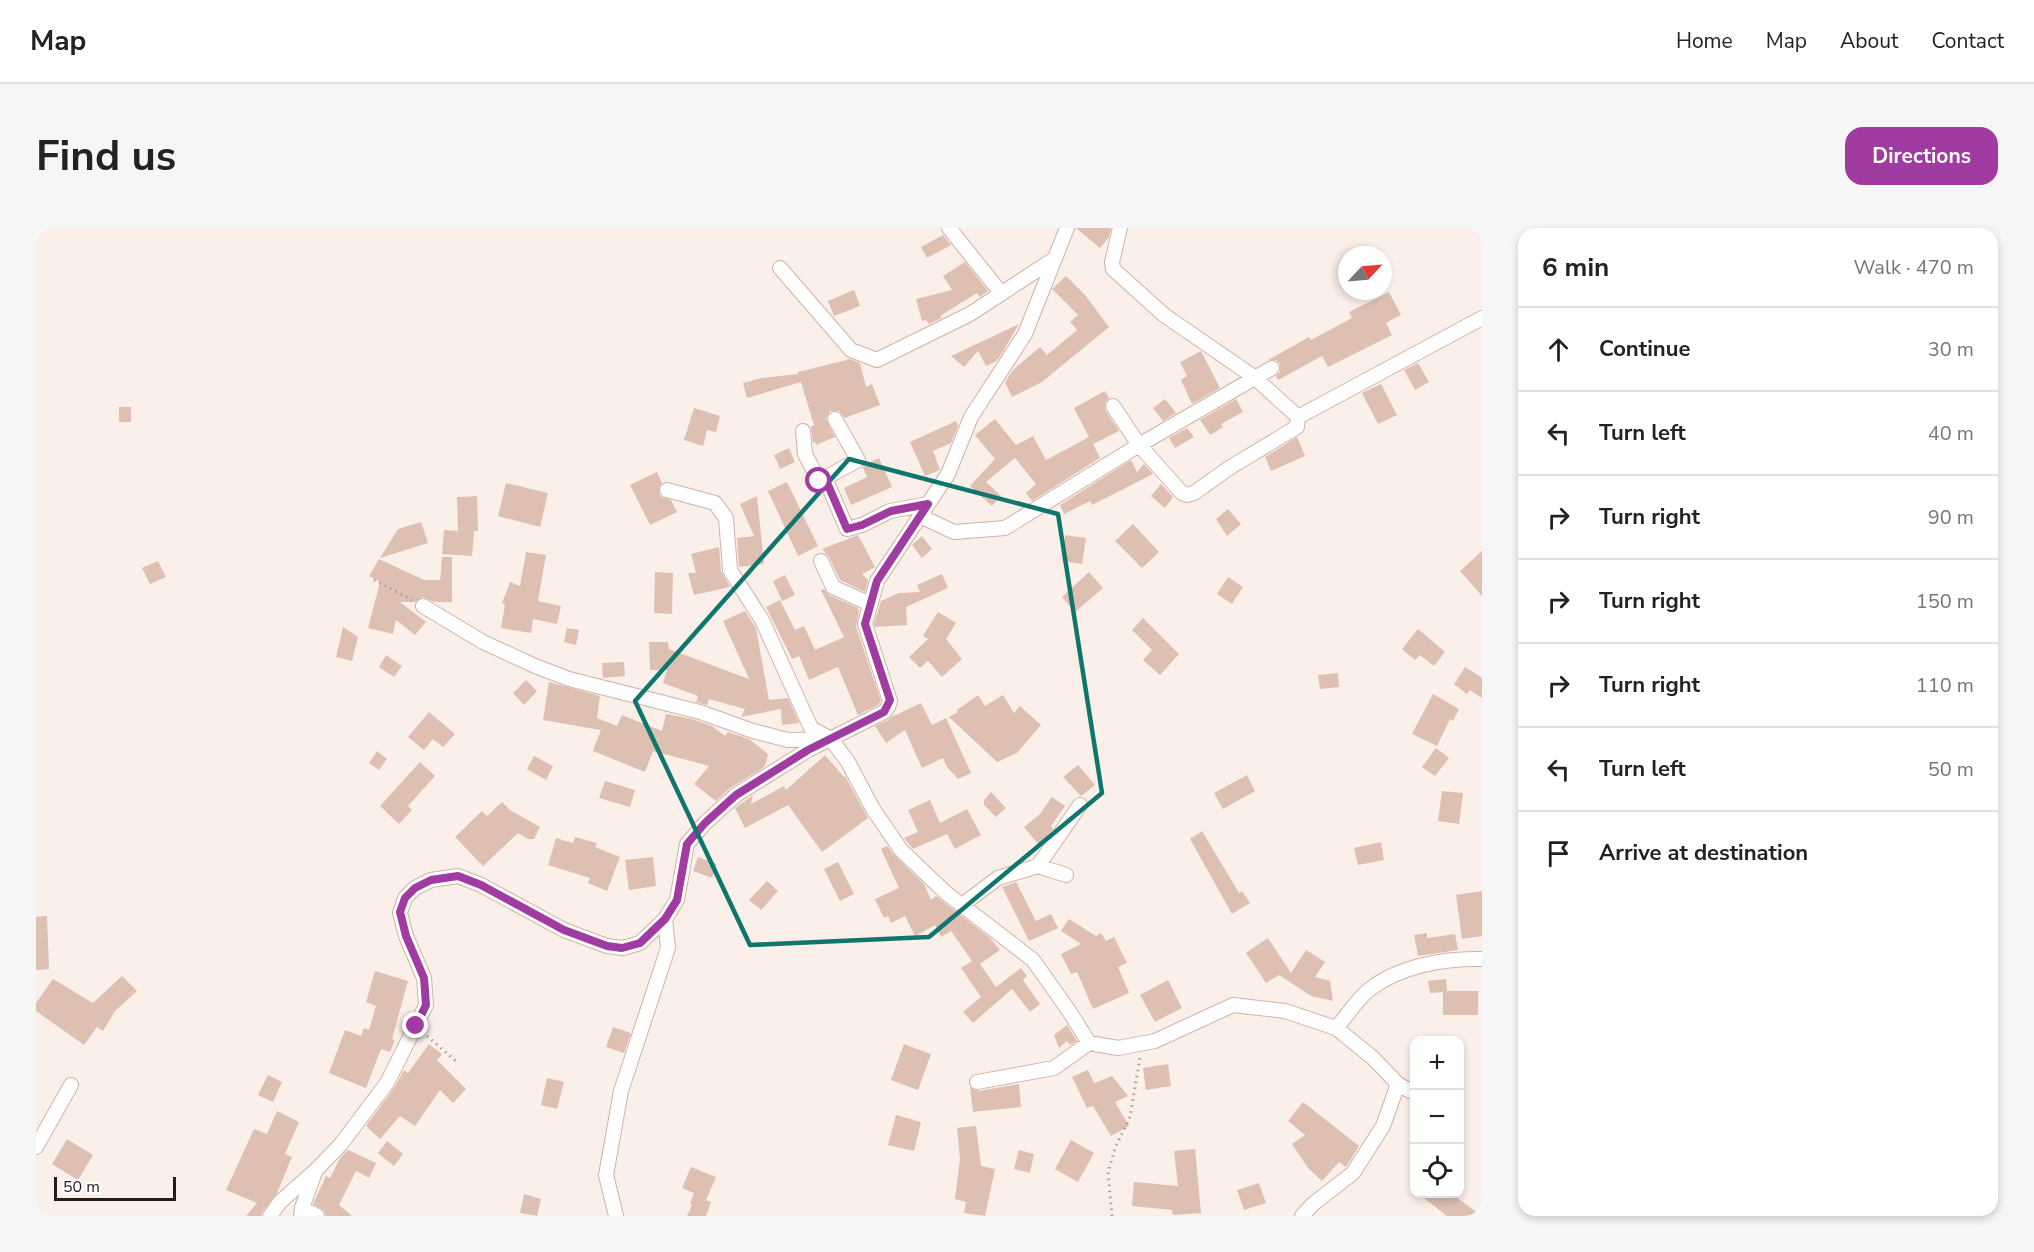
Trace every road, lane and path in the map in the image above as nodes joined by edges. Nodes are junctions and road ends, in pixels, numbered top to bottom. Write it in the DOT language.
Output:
graph roads {
  1 [pos="949,228"];
  2 [pos="1067,228"];
  3 [pos="1120,228"];
  4 [pos="1054,259"];
  5 [pos="780,268"];
  6 [pos="1001,293"];
  7 [pos="1482,318"];
  8 [pos="1272,368"];
  9 [pos="1254,377"];
  10 [pos="1113,406"];
  11 [pos="1298,417"];
  12 [pos="835,419"];
  13 [pos="803,431"];
  14 [pos="1139,445"];
  15 [pos="825,478"];
  16 [pos="667,490"];
  17 [pos="928,504"];
  18 [pos="920,516"];
  19 [pos="821,561"];
  20 [pos="374,580"];
  21 [pos="870,604"];
  22 [pos="423,606"];
  23 [pos="831,739"];
  24 [pos="1080,805"];
  25 [pos="1038,866"];
  26 [pos="1066,875"];
  27 [pos="962,905"];
  28 [pos="665,919"];
  29 [pos="1482,960"];
  30 [pos="416,1026"];
  31 [pos="1336,1028"];
  32 [pos="1089,1043"];
  33 [pos="1142,1044"];
  34 [pos="457,1062"];
  35 [pos="977,1082"];
  36 [pos="71,1085"];
  37 [pos="36,1147"];
  38 [pos="316,1170"];
  39 [pos="302,1212"];
  40 [pos="270,1216"];
  41 [pos="317,1216"];
  42 [pos="616,1216"];
  43 [pos="1112,1216"];
  44 [pos="1302,1216"];
  1 -- 6 [label="street"];
  2 -- 4 [label="street"];
  3 -- 9 [label="street"];
  4 -- 6 [label="street"];
  4 -- 17 [label="street"];
  5 -- 6 [label="street"];
  7 -- 11 [label="street"];
  8 -- 9 [label="street"];
  9 -- 11 [label="street"];
  9 -- 14 [label="street"];
  10 -- 14 [label="street"];
  11 -- 14 [label="street"];
  12 -- 15 [label="street"];
  13 -- 15 [label="street"];
  14 -- 18 [label="street"];
  15 -- 17 [label="street"];
  16 -- 23 [label="street"];
  17 -- 18 [label="street"];
  18 -- 21 [label="street"];
  19 -- 21 [label="street"];
  20 -- 22 [label="path"];
  21 -- 23 [label="street"];
  22 -- 23 [label="street"];
  23 -- 27 [label="street"];
  23 -- 28 [label="street"];
  24 -- 25 [label="street"];
  25 -- 26 [label="street"];
  25 -- 27 [label="street"];
  27 -- 32 [label="street"];
  28 -- 30 [label="street"];
  28 -- 42 [label="street"];
  29 -- 31 [label="street"];
  30 -- 34 [label="path"];
  30 -- 38 [label="street"];
  31 -- 33 [label="street"];
  31 -- 44 [label="street"];
  32 -- 33 [label="street"];
  32 -- 35 [label="street"];
  33 -- 43 [label="path"];
  36 -- 37 [label="street"];
  38 -- 39 [label="street"];
  38 -- 40 [label="street"];
  39 -- 41 [label="street"];
}
